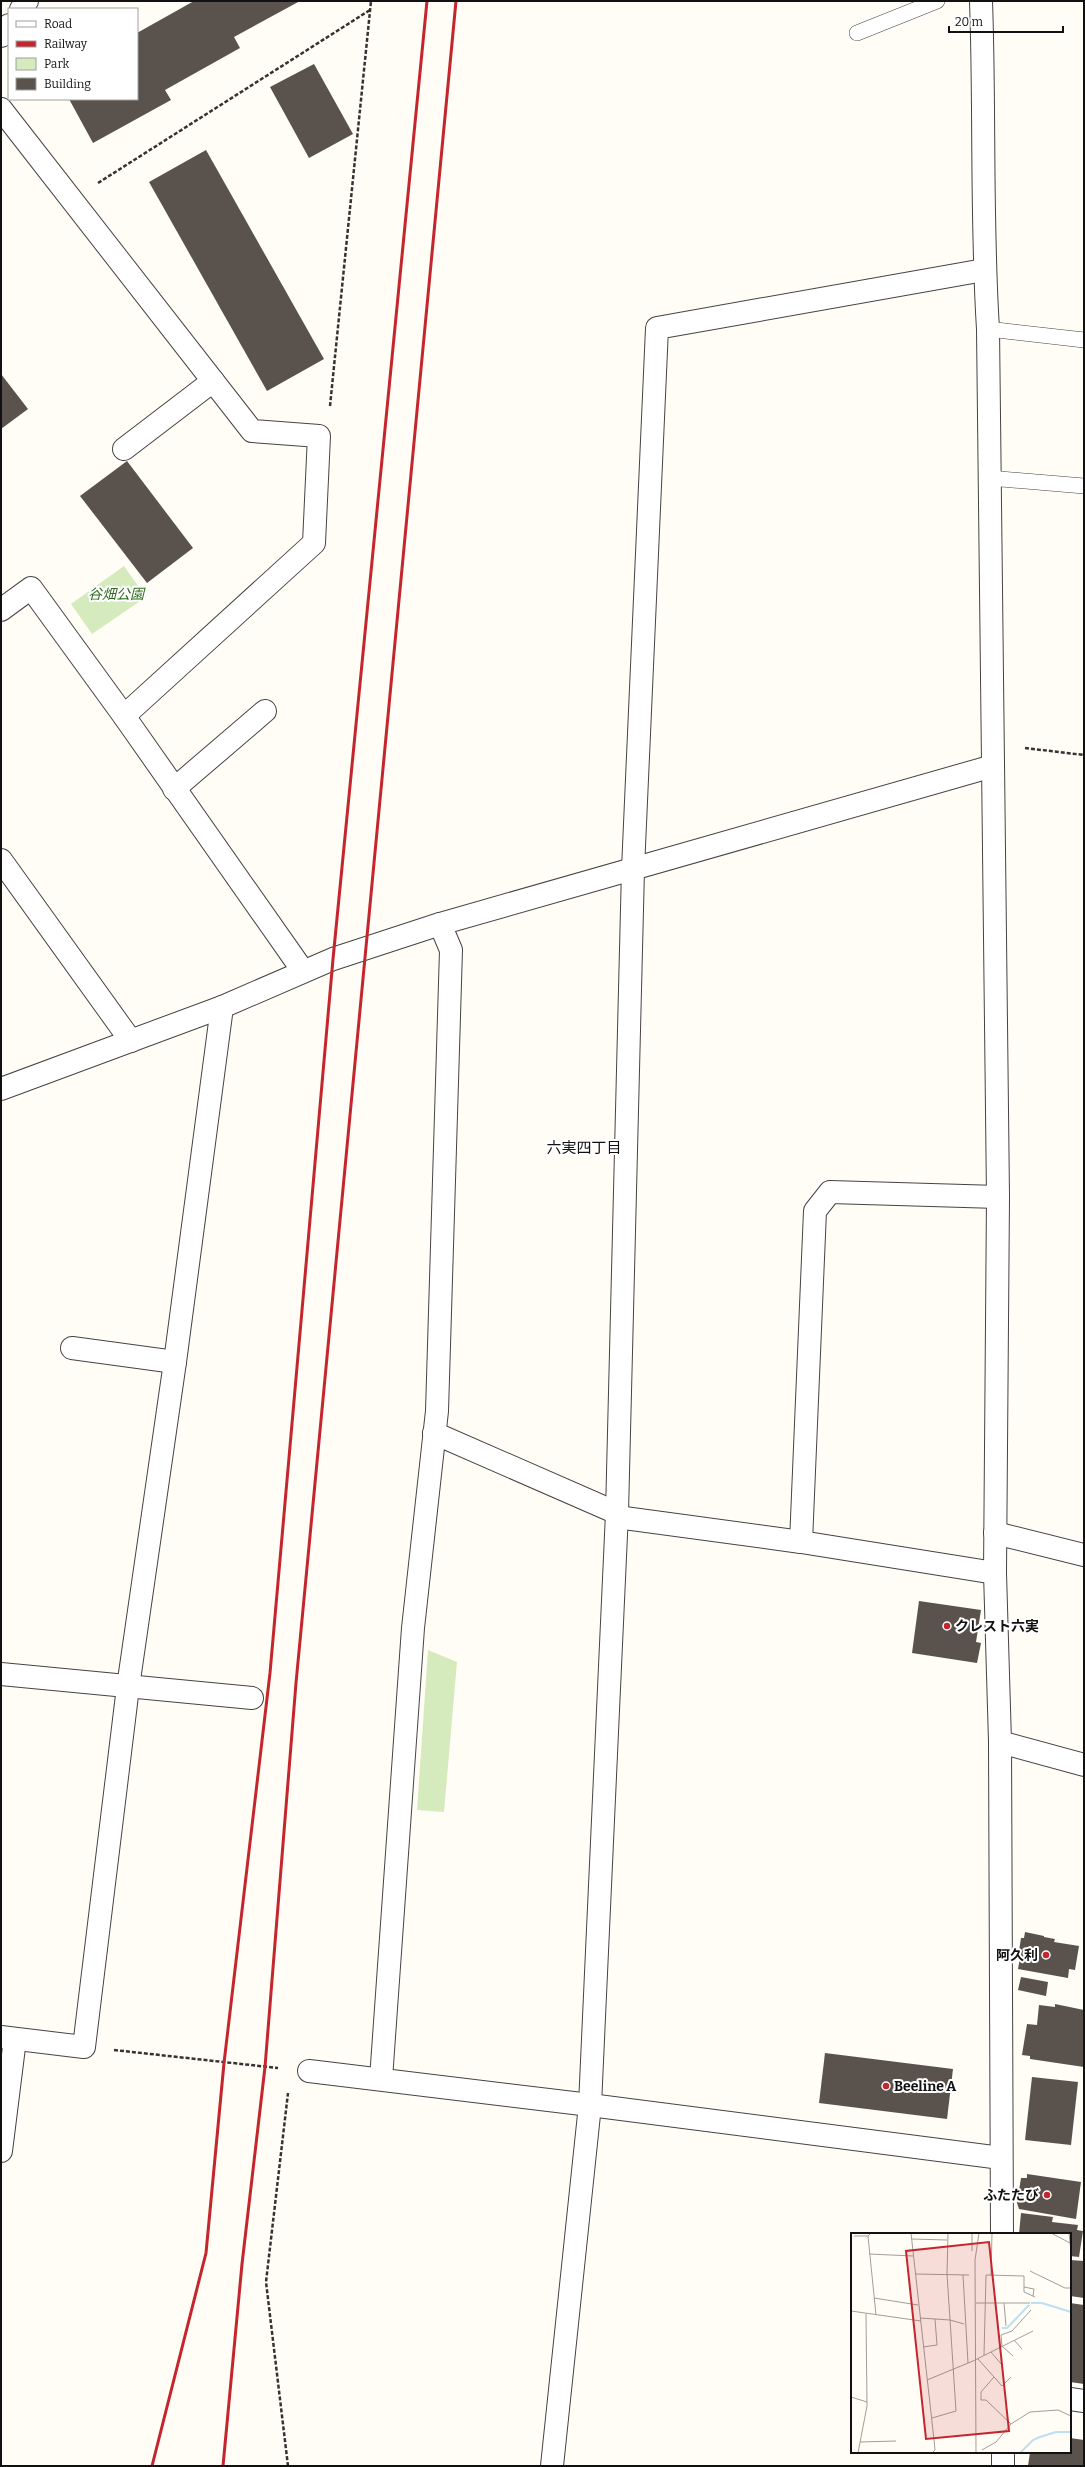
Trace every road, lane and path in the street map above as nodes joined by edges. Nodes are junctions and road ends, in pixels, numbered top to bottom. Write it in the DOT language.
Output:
graph roads {
  1 [pos="371,1"];
  2 [pos="937,1"];
  3 [pos="981,1"];
  4 [pos="370,10"];
  5 [pos="8,26"];
  6 [pos="857,33"];
  7 [pos="1,36"];
  8 [pos="1,110"];
  9 [pos="72,199"];
  10 [pos="984,270"];
  11 [pos="988,329"];
  12 [pos="1084,340"];
  13 [pos="213,381"];
  14 [pos="319,436"];
  15 [pos="124,449"];
  16 [pos="990,478"];
  17 [pos="1084,486"];
  18 [pos="1,610"];
  19 [pos="265,711"];
  20 [pos="124,716"];
  21 [pos="993,744"];
  22 [pos="1084,755"];
  23 [pos="993,766"];
  24 [pos="174,789"];
  25 [pos="1,860"];
  26 [pos="633,869"];
  27 [pos="440,924"];
  28 [pos="302,971"];
  29 [pos="222,1007"];
  30 [pos="131,1041"];
  31 [pos="1,1088"];
  32 [pos="998,1197"];
  33 [pos="72,1348"];
  34 [pos="175,1362"];
  35 [pos="434,1433"];
  36 [pos="617,1515"];
  37 [pos="995,1533"];
  38 [pos="801,1542"];
  39 [pos="1084,1555"];
  40 [pos="995,1573"];
  41 [pos="1,1674"];
  42 [pos="128,1687"];
  43 [pos="252,1698"];
  44 [pos="1000,1742"];
  45 [pos="1084,1765"];
  46 [pos="8,2038"];
  47 [pos="84,2047"];
  48 [pos="309,2071"];
  49 [pos="381,2079"];
  50 [pos="288,2094"];
  51 [pos="590,2105"];
  52 [pos="1,2151"];
  53 [pos="1001,2158"];
  54 [pos="1002,2233"];
  55 [pos="1071,2399"];
  56 [pos="1084,2401"];
  57 [pos="1003,2453"];
  58 [pos="288,2466"];
  59 [pos="552,2466"];
  60 [pos="1003,2466"];
  1 -- 4 [label="path"];
  2 -- 6 [label="lane"];
  3 -- 10 [label="street"];
  4 -- 9 [label="path"];
  4 -- 14 [label="path"];
  5 -- 7 [label="street"];
  8 -- 9 [label="street"];
  9 -- 13 [label="street"];
  10 -- 11 [label="street"];
  10 -- 26 [label="street"];
  11 -- 12 [label="lane"];
  11 -- 16 [label="street"];
  13 -- 14 [label="street"];
  13 -- 15 [label="street"];
  14 -- 20 [label="street"];
  16 -- 17 [label="lane"];
  16 -- 21 [label="street"];
  18 -- 20 [label="street"];
  19 -- 24 [label="street"];
  20 -- 24 [label="street"];
  21 -- 22 [label="path"];
  21 -- 23 [label="street"];
  23 -- 26 [label="street"];
  23 -- 32 [label="street"];
  24 -- 28 [label="street"];
  25 -- 30 [label="street"];
  26 -- 27 [label="street"];
  26 -- 36 [label="street"];
  27 -- 28 [label="street"];
  27 -- 35 [label="street"];
  28 -- 29 [label="street"];
  29 -- 30 [label="street"];
  29 -- 34 [label="street"];
  30 -- 31 [label="street"];
  32 -- 37 [label="street"];
  32 -- 38 [label="street"];
  33 -- 34 [label="street"];
  34 -- 42 [label="street"];
  35 -- 36 [label="street"];
  35 -- 49 [label="street"];
  36 -- 38 [label="street"];
  36 -- 51 [label="street"];
  37 -- 39 [label="street"];
  37 -- 40 [label="street"];
  38 -- 40 [label="street"];
  40 -- 44 [label="street"];
  41 -- 42 [label="street"];
  42 -- 43 [label="street"];
  42 -- 47 [label="street"];
  44 -- 45 [label="street"];
  44 -- 53 [label="street"];
  46 -- 47 [label="street"];
  46 -- 52 [label="street"];
  47 -- 48 [label="path"];
  48 -- 49 [label="street"];
  49 -- 51 [label="street"];
  50 -- 58 [label="path"];
  51 -- 53 [label="street"];
  51 -- 59 [label="street"];
  53 -- 54 [label="street"];
  55 -- 56 [label="street"];
  57 -- 60 [label="street"];
}
